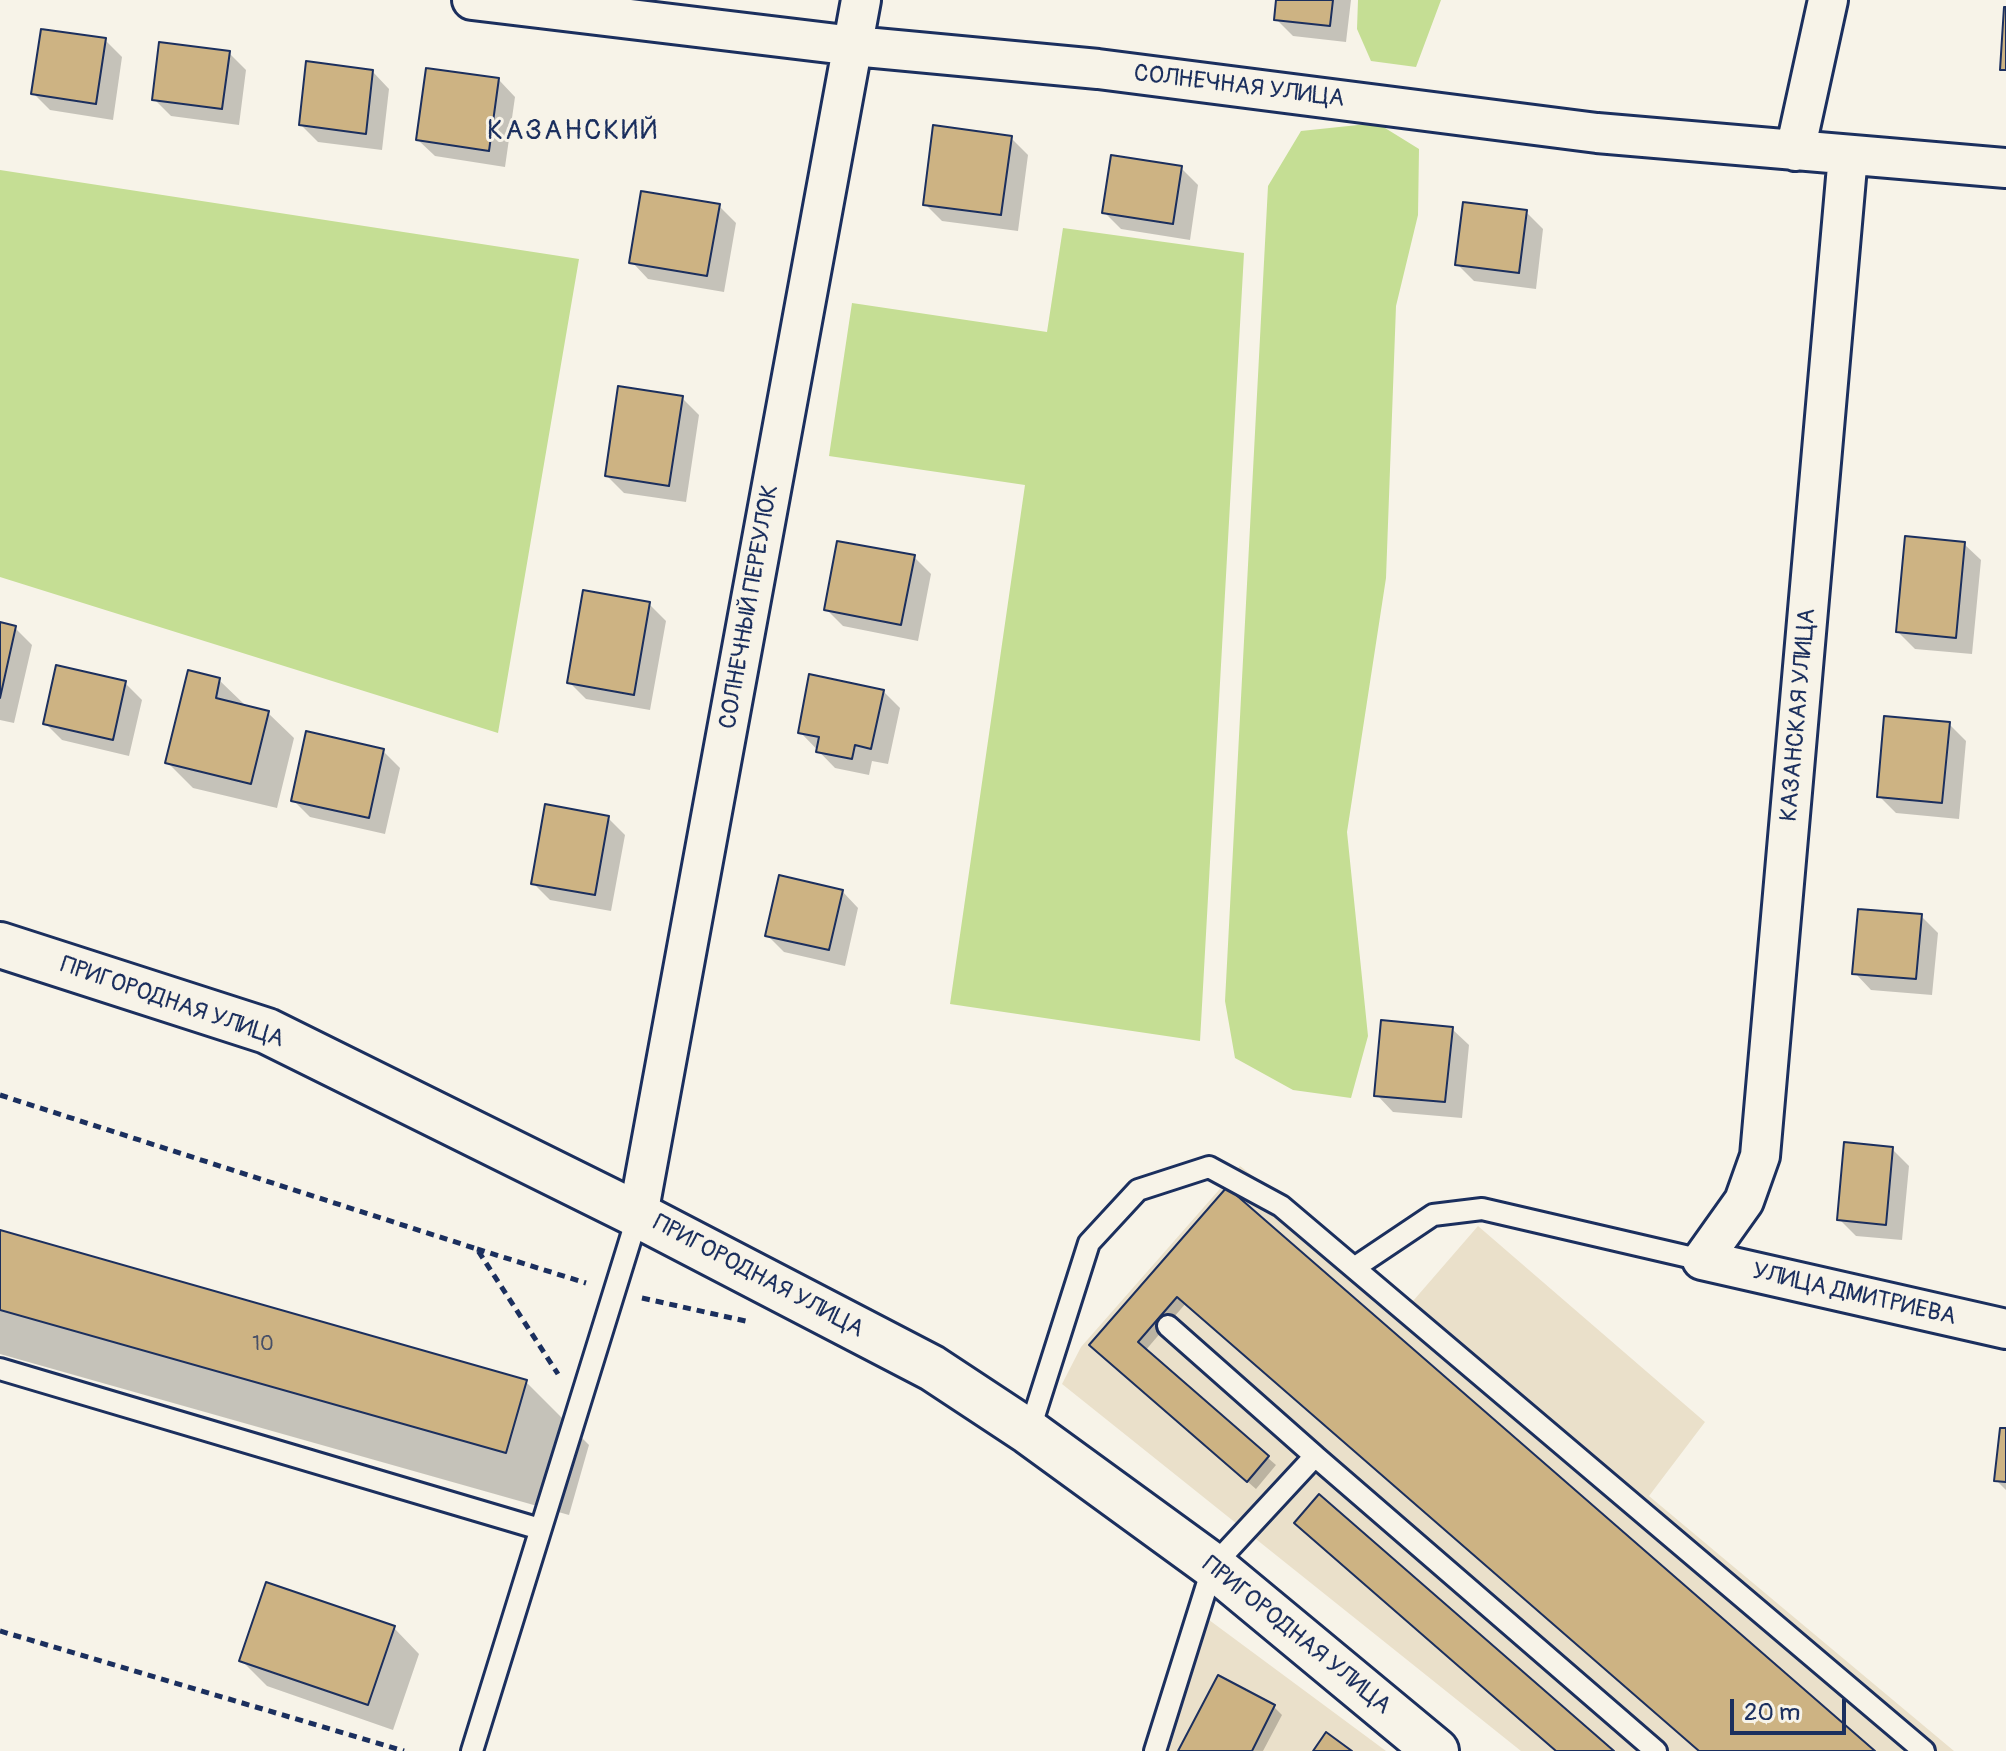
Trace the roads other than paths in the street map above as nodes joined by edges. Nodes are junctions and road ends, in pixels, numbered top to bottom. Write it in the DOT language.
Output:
graph roads {
  1 [pos="472,0"];
  2 [pos="861,0"];
  3 [pos="1828,0"];
  4 [pos="854,46"];
  5 [pos="1795,151"];
  6 [pos="1848,155"];
  7 [pos="2006,168"];
  8 [pos="0,945"];
  9 [pos="638,1215"];
  10 [pos="1702,1260"];
  11 [pos="1354,1268"];
  12 [pos="1168,1326"];
  13 [pos="2006,1329"];
  14 [pos="0,1369"];
  15 [pos="1029,1432"];
  16 [pos="1315,1456"];
  17 [pos="540,1529"];
  18 [pos="1213,1566"];
  19 [pos="472,1751"];
  20 [pos="1155,1751"];
  21 [pos="1436,1751"];
  22 [pos="1656,1751"];
  23 [pos="1924,1751"];
  1 -- 4 [label="street, СОЛНЕЧНАЯ УЛИЦА"];
  2 -- 4 [label="street, СОЛНЕЧНЫЙ ПЕРЕУЛОК"];
  3 -- 5 [label="street"];
  4 -- 5 [label="street, СОЛНЕЧНАЯ УЛИЦА"];
  4 -- 9 [label="street, СОЛНЕЧНЫЙ ПЕРЕУЛОК"];
  5 -- 6 [label="street, СОЛНЕЧНАЯ УЛИЦА"];
  6 -- 7 [label="street, СОЛНЕЧНАЯ УЛИЦА"];
  6 -- 10 [label="street, КАЗАНСКАЯ УЛИЦА"];
  8 -- 9 [label="street, ПРИГОРОДНАЯ УЛИЦА"];
  9 -- 15 [label="street, ПРИГОРОДНАЯ УЛИЦА"];
  9 -- 17 [label="lane"];
  10 -- 11 [label="lane"];
  10 -- 13 [label="street, УЛИЦА ДМИТРИЕВА"];
  11 -- 15 [label="lane"];
  11 -- 23 [label="lane"];
  12 -- 16 [label="lane"];
  14 -- 17 [label="lane"];
  15 -- 18 [label="street, ПРИГОРОДНАЯ УЛИЦА"];
  16 -- 18 [label="lane"];
  16 -- 22 [label="lane"];
  17 -- 19 [label="lane"];
  18 -- 20 [label="lane"];
  18 -- 21 [label="street, ПРИГОРОДНАЯ УЛИЦА"];
}
